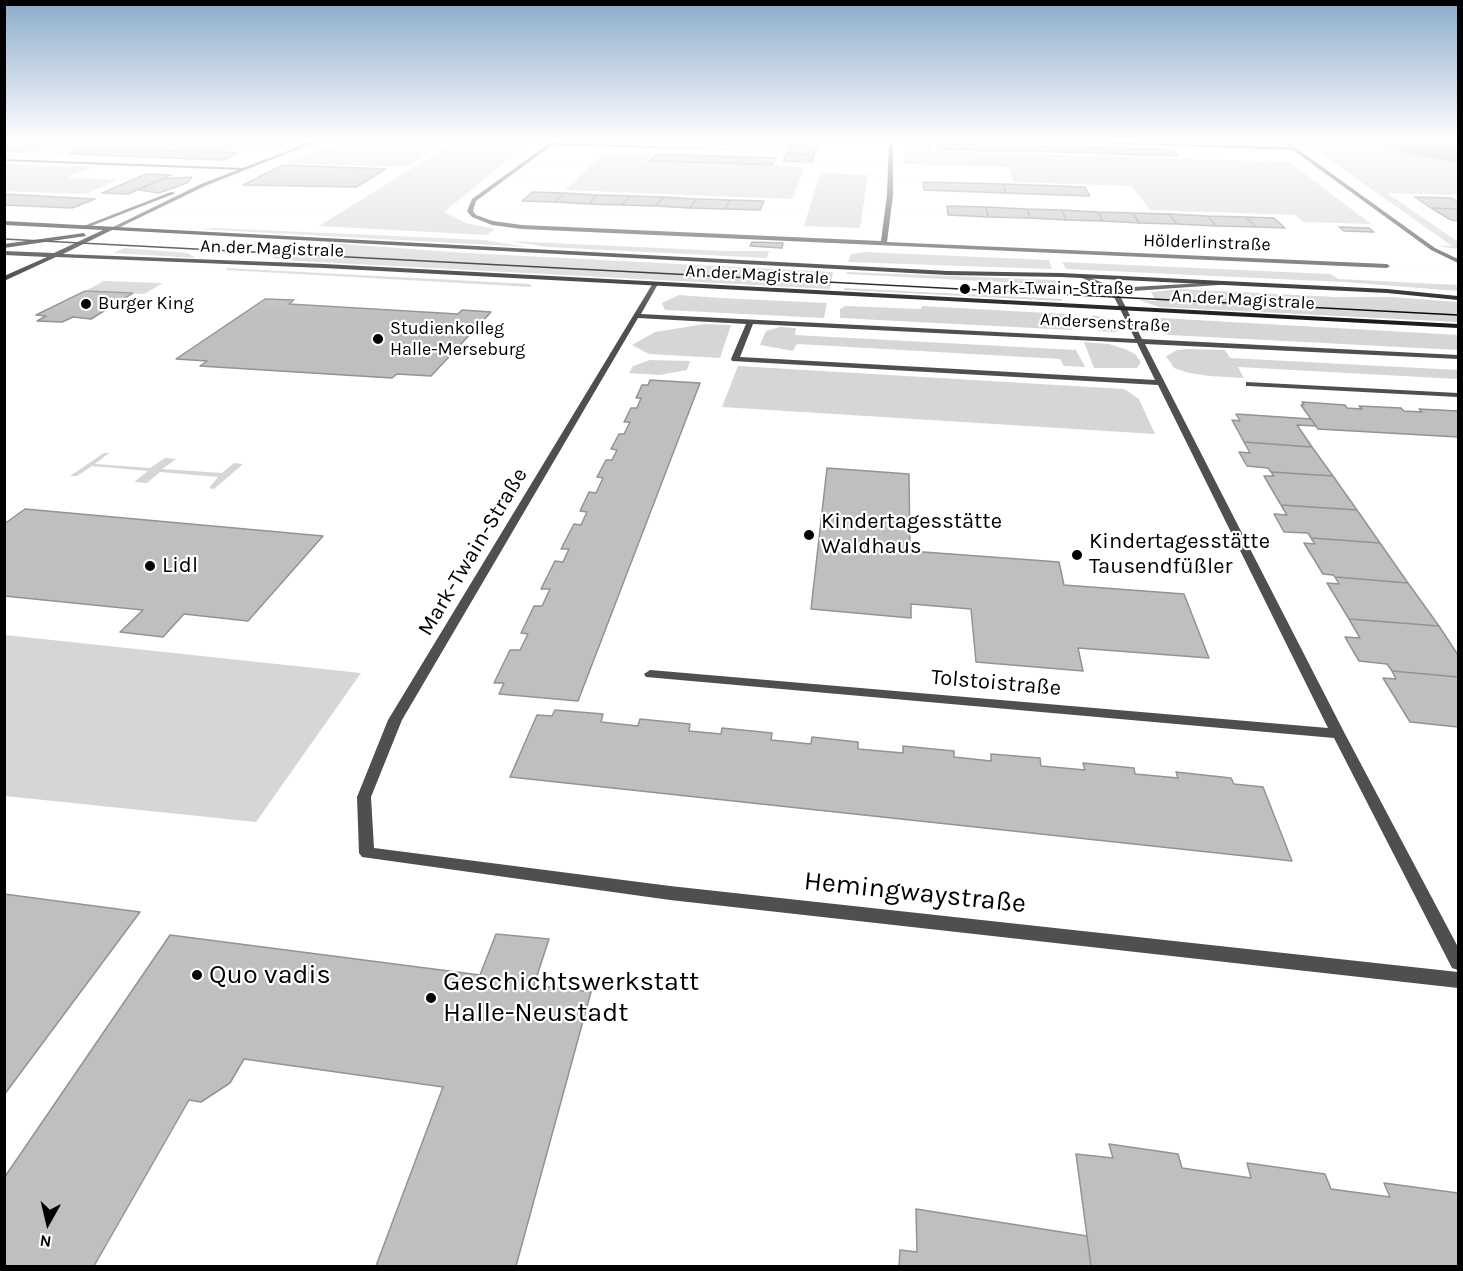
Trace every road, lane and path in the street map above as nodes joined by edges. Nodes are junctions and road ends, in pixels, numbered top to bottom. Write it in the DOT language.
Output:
graph roads {
  1 [pos="154,199"];
  2 [pos="173,199"];
  3 [pos="475,199"];
  4 [pos="889,199"];
  5 [pos="1364,199"];
  6 [pos="4,223"];
  7 [pos="84,227"];
  8 [pos="112,228"];
  9 [pos="52,242"];
  10 [pos="884,244"];
  11 [pos="4,246"];
  12 [pos="4,253"];
  13 [pos="24,254"];
  14 [pos="54,255"];
  15 [pos="4,261"];
  16 [pos="1458,261"];
  17 [pos="1388,266"];
  18 [pos="1082,276"];
  19 [pos="4,279"];
  20 [pos="1225,283"];
  21 [pos="655,284"];
  22 [pos="1114,290"];
  23 [pos="1458,298"];
  24 [pos="1124,309"];
  25 [pos="637,316"];
  26 [pos="750,322"];
  27 [pos="1458,326"];
  28 [pos="1140,342"];
  29 [pos="1458,357"];
  30 [pos="1162,382"];
  31 [pos="1249,384"];
  32 [pos="1458,395"];
  33 [pos="650,674"];
  34 [pos="1338,734"];
  35 [pos="367,853"];
  36 [pos="1458,963"];
  37 [pos="1458,980"];
  1 -- 7 [label="street"];
  2 -- 8 [label="street"];
  3 -- 10 [label="street, Hölderlinstraße"];
  4 -- 10 [label="street"];
  5 -- 16 [label="street"];
  6 -- 7 [label="main road, An der Magistrale"];
  7 -- 8 [label="main road, An der Magistrale"];
  7 -- 9 [label="main road, An der Magistrale"];
  8 -- 9 [label="main road"];
  8 -- 14 [label="main road, An der Magistrale"];
  8 -- 18 [label="main road, An der Magistrale"];
  9 -- 11 [label="main road"];
  9 -- 13 [label="main road, An der Magistrale"];
  10 -- 17 [label="street, Hölderlinstraße"];
  12 -- 13 [label="main road, An der Magistrale"];
  13 -- 14 [label="main road, An der Magistrale"];
  13 -- 15 [label="main road"];
  14 -- 19 [label="main road"];
  14 -- 21 [label="main road, An der Magistrale"];
  18 -- 20 [label="main road, An der Magistrale"];
  18 -- 22 [label="street"];
  20 -- 22 [label="street"];
  20 -- 23 [label="main road, An der Magistrale"];
  21 -- 24 [label="main road, An der Magistrale"];
  21 -- 25 [label="street, Mark-Twain-Straße"];
  22 -- 24 [label="street"];
  24 -- 27 [label="main road, An der Magistrale"];
  24 -- 28 [label="street"];
  25 -- 26 [label="street, Andersenstraße"];
  25 -- 35 [label="street, Mark-Twain-Straße"];
  26 -- 28 [label="street, Andersenstraße"];
  26 -- 30 [label="street"];
  28 -- 29 [label="street, Andersenstraße"];
  28 -- 30 [label="street"];
  30 -- 34 [label="street"];
  31 -- 32 [label="street"];
  33 -- 34 [label="street, Tolstoistraße"];
  34 -- 36 [label="street"];
  35 -- 37 [label="street, Hemingwaystraße"];
}
